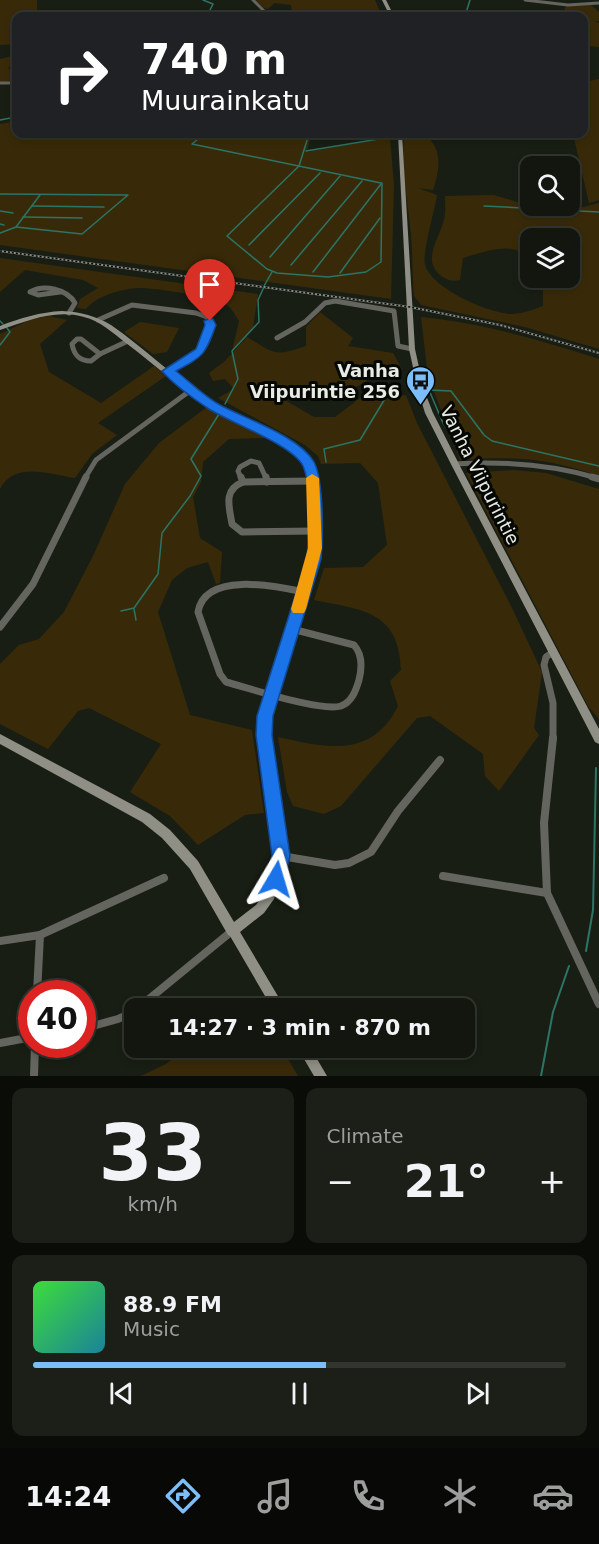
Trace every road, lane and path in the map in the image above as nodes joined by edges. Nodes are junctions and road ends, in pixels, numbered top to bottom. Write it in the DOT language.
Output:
graph roads {
  1 [pos="253,0"];
  2 [pos="525,0"];
  3 [pos="599,3"];
  4 [pos="264,12"];
  5 [pos="400,138"];
  6 [pos="60,292"];
  7 [pos="69,312"];
  8 [pos="98,320"];
  9 [pos="0,328"];
  10 [pos="277,338"];
  11 [pos="128,340"];
  12 [pos="412,349"];
  13 [pos="100,354"];
  14 [pos="168,371"];
  15 [pos="191,390"];
  16 [pos="454,464"];
  17 [pos="599,479"];
  18 [pos="313,481"];
  19 [pos="243,482"];
  20 [pos="267,482"];
  21 [pos="316,531"];
  22 [pos="304,592"];
  23 [pos="0,627"];
  24 [pos="292,629"];
  25 [pos="553,652"];
  26 [pos="271,694"];
  27 [pos="0,739"];
  28 [pos="599,739"];
  29 [pos="440,760"];
  30 [pos="281,856"];
  31 [pos="443,876"];
  32 [pos="164,878"];
  33 [pos="547,893"];
  34 [pos="232,931"];
  35 [pos="40,935"];
  36 [pos="0,941"];
  37 [pos="38,980"];
  38 [pos="150,998"];
  39 [pos="273,998"];
  40 [pos="599,1004"];
  41 [pos="124,1016"];
  42 [pos="96,1025"];
  43 [pos="18,1040"];
  44 [pos="0,1043"];
  45 [pos="35,1058"];
  46 [pos="310,1058"];
  47 [pos="34,1076"];
  48 [pos="321,1076"];
  1 -- 4 [label="street"];
  2 -- 3 [label="street"];
  5 -- 12 [label="street, Vanha Viipurintie"];
  6 -- 6 [label="street"];
  6 -- 7 [label="street"];
  7 -- 8 [label="street"];
  7 -- 9 [label="street"];
  8 -- 11 [label="street"];
  8 -- 14 [label="street"];
  10 -- 12 [label="street"];
  11 -- 13 [label="street"];
  11 -- 14 [label="street"];
  12 -- 16 [label="street, Vanha Viipurintie"];
  13 -- 13 [label="street"];
  14 -- 15 [label="street"];
  15 -- 18 [label="street"];
  15 -- 23 [label="street"];
  16 -- 17 [label="street"];
  16 -- 25 [label="street, Vanha Viipurintie"];
  18 -- 20 [label="street"];
  18 -- 21 [label="street"];
  19 -- 20 [label="street"];
  19 -- 20 [label="street"];
  19 -- 21 [label="street"];
  21 -- 22 [label="street"];
  22 -- 24 [label="street"];
  22 -- 26 [label="street"];
  24 -- 26 [label="street"];
  24 -- 26 [label="street"];
  25 -- 28 [label="street, Vanha Viipurintie"];
  25 -- 33 [label="street"];
  26 -- 30 [label="street"];
  27 -- 34 [label="street"];
  29 -- 30 [label="street"];
  30 -- 34 [label="street"];
  31 -- 33 [label="street"];
  32 -- 35 [label="street"];
  33 -- 40 [label="street"];
  34 -- 38 [label="street"];
  34 -- 39 [label="street"];
  35 -- 36 [label="street"];
  35 -- 37 [label="street"];
  41 -- 42 [label="street"];
  43 -- 44 [label="street"];
  45 -- 47 [label="street"];
  46 -- 48 [label="street"];
}
